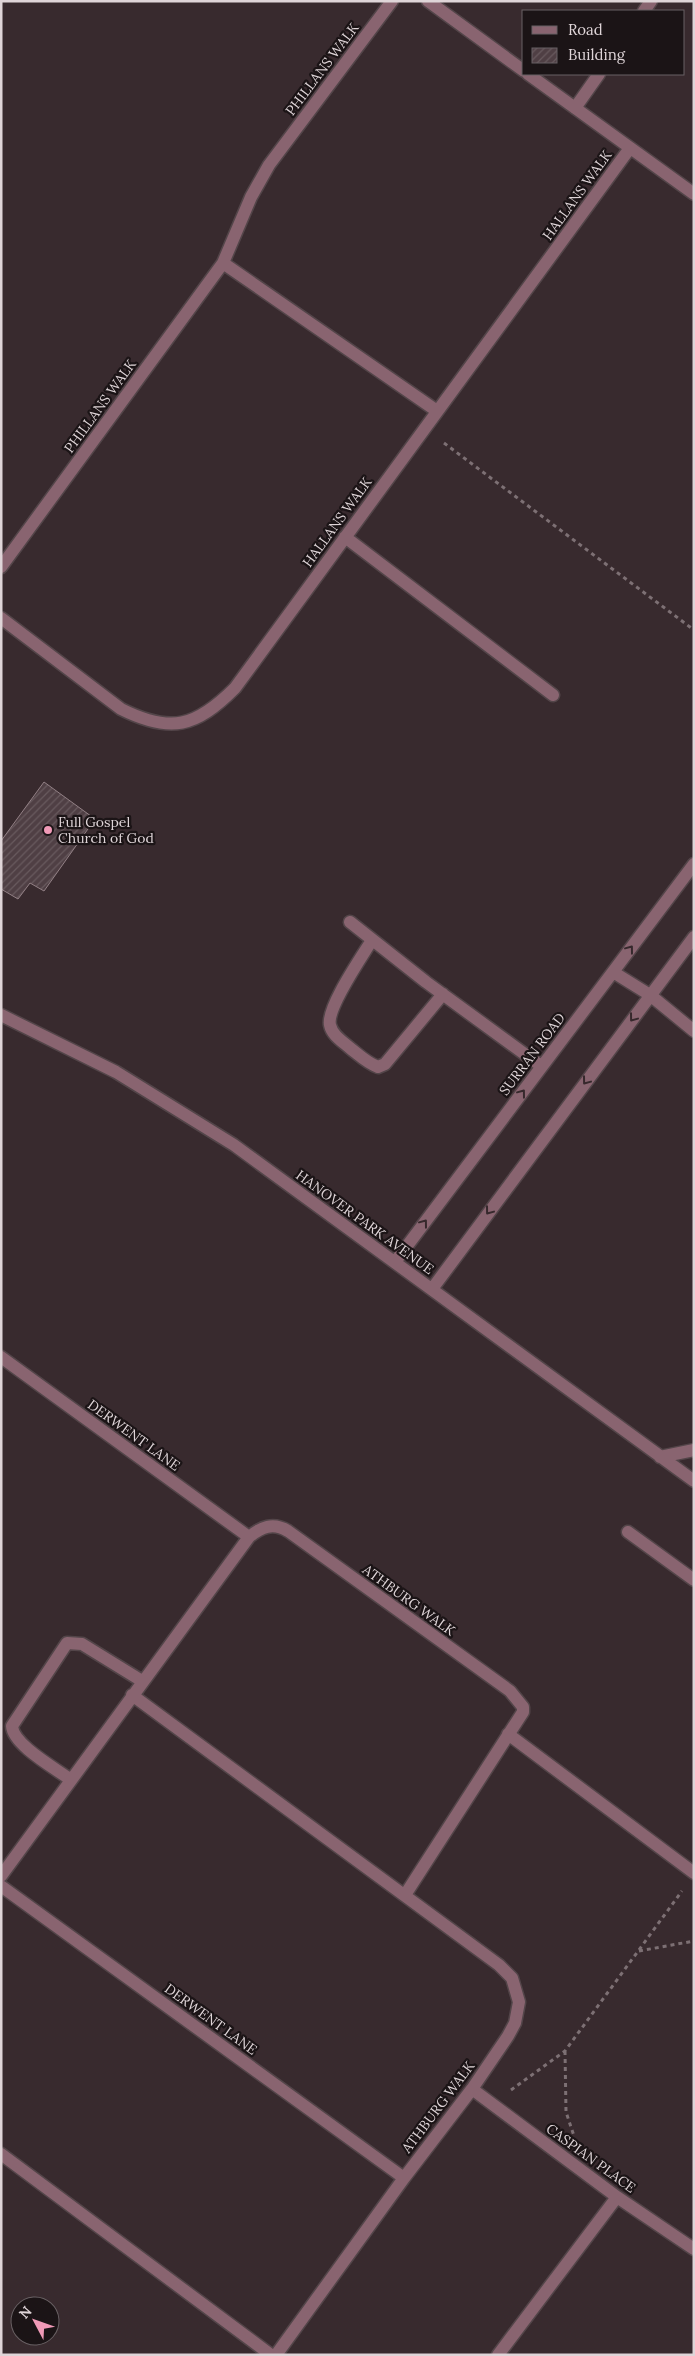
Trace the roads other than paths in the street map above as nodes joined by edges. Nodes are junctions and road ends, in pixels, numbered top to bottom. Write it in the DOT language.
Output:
graph roads {
  1 [pos="392,1"];
  2 [pos="428,1"];
  3 [pos="522,70"];
  4 [pos="529,75"];
  5 [pos="599,75"];
  6 [pos="575,108"];
  7 [pos="630,148"];
  8 [pos="694,194"];
  9 [pos="223,263"];
  10 [pos="437,411"];
  11 [pos="345,537"];
  12 [pos="1,567"];
  13 [pos="1,618"];
  14 [pos="553,695"];
  15 [pos="694,864"];
  16 [pos="350,922"];
  17 [pos="694,937"];
  18 [pos="372,940"];
  19 [pos="612,972"];
  20 [pos="443,994"];
  21 [pos="650,995"];
  22 [pos="1,1016"];
  23 [pos="694,1031"];
  24 [pos="541,1066"];
  25 [pos="395,1262"];
  26 [pos="432,1289"];
  27 [pos="1,1357"];
  28 [pos="694,1450"];
  29 [pos="660,1457"];
  30 [pos="694,1481"];
  31 [pos="628,1532"];
  32 [pos="249,1537"];
  33 [pos="694,1580"];
  34 [pos="142,1681"];
  35 [pos="132,1695"];
  36 [pos="508,1734"];
  37 [pos="71,1780"];
  38 [pos="694,1874"];
  39 [pos="1,1876"];
  40 [pos="1,1886"];
  41 [pos="405,1895"];
  42 [pos="472,2089"];
  43 [pos="1,2154"];
  44 [pos="404,2178"];
  45 [pos="617,2197"];
  46 [pos="694,2249"];
  47 [pos="271,2355"];
  48 [pos="276,2355"];
  49 [pos="498,2355"];
  1 -- 9 [label="street, PHILLANS WALK"];
  2 -- 3 [label="street"];
  4 -- 6 [label="street"];
  5 -- 6 [label="street"];
  6 -- 7 [label="street"];
  7 -- 8 [label="street"];
  7 -- 10 [label="street, HALLANS WALK"];
  9 -- 10 [label="street"];
  9 -- 12 [label="street, PHILLANS WALK"];
  10 -- 11 [label="street, HALLANS WALK"];
  11 -- 13 [label="street, HALLANS WALK"];
  11 -- 14 [label="street"];
  19 -- 15 [label="street, SURRAN ROAD, one-way"];
  16 -- 18 [label="street"];
  17 -- 21 [label="street"];
  18 -- 20 [label="street"];
  18 -- 20 [label="street"];
  19 -- 21 [label="street"];
  19 -- 24 [label="street, SURRAN ROAD"];
  20 -- 24 [label="street"];
  21 -- 23 [label="street"];
  21 -- 26 [label="street, one-way"];
  22 -- 25 [label="street, HANOVER PARK AVENUE"];
  25 -- 24 [label="street, SURRAN ROAD, one-way"];
  25 -- 26 [label="street, HANOVER PARK AVENUE"];
  26 -- 29 [label="street, HANOVER PARK AVENUE"];
  27 -- 32 [label="street, DERWENT LANE"];
  28 -- 29 [label="street"];
  29 -- 30 [label="street, HANOVER PARK AVENUE"];
  31 -- 33 [label="street"];
  32 -- 34 [label="street, ATHBURG WALK"];
  32 -- 36 [label="street, ATHBURG WALK"];
  34 -- 35 [label="street, ATHBURG WALK"];
  34 -- 37 [label="street"];
  35 -- 37 [label="street, ATHBURG WALK"];
  35 -- 41 [label="street, ATHBURG WALK"];
  36 -- 38 [label="street"];
  36 -- 41 [label="street, ATHBURG WALK"];
  37 -- 39 [label="street, ATHBURG WALK"];
  40 -- 44 [label="street, DERWENT LANE"];
  41 -- 42 [label="street, ATHBURG WALK"];
  42 -- 44 [label="street, ATHBURG WALK"];
  42 -- 45 [label="street, CASPIAN PLACE"];
  43 -- 47 [label="street"];
  44 -- 48 [label="street, ATHBURG WALK"];
  45 -- 46 [label="street, CASPIAN PLACE"];
  45 -- 49 [label="street"];
}
